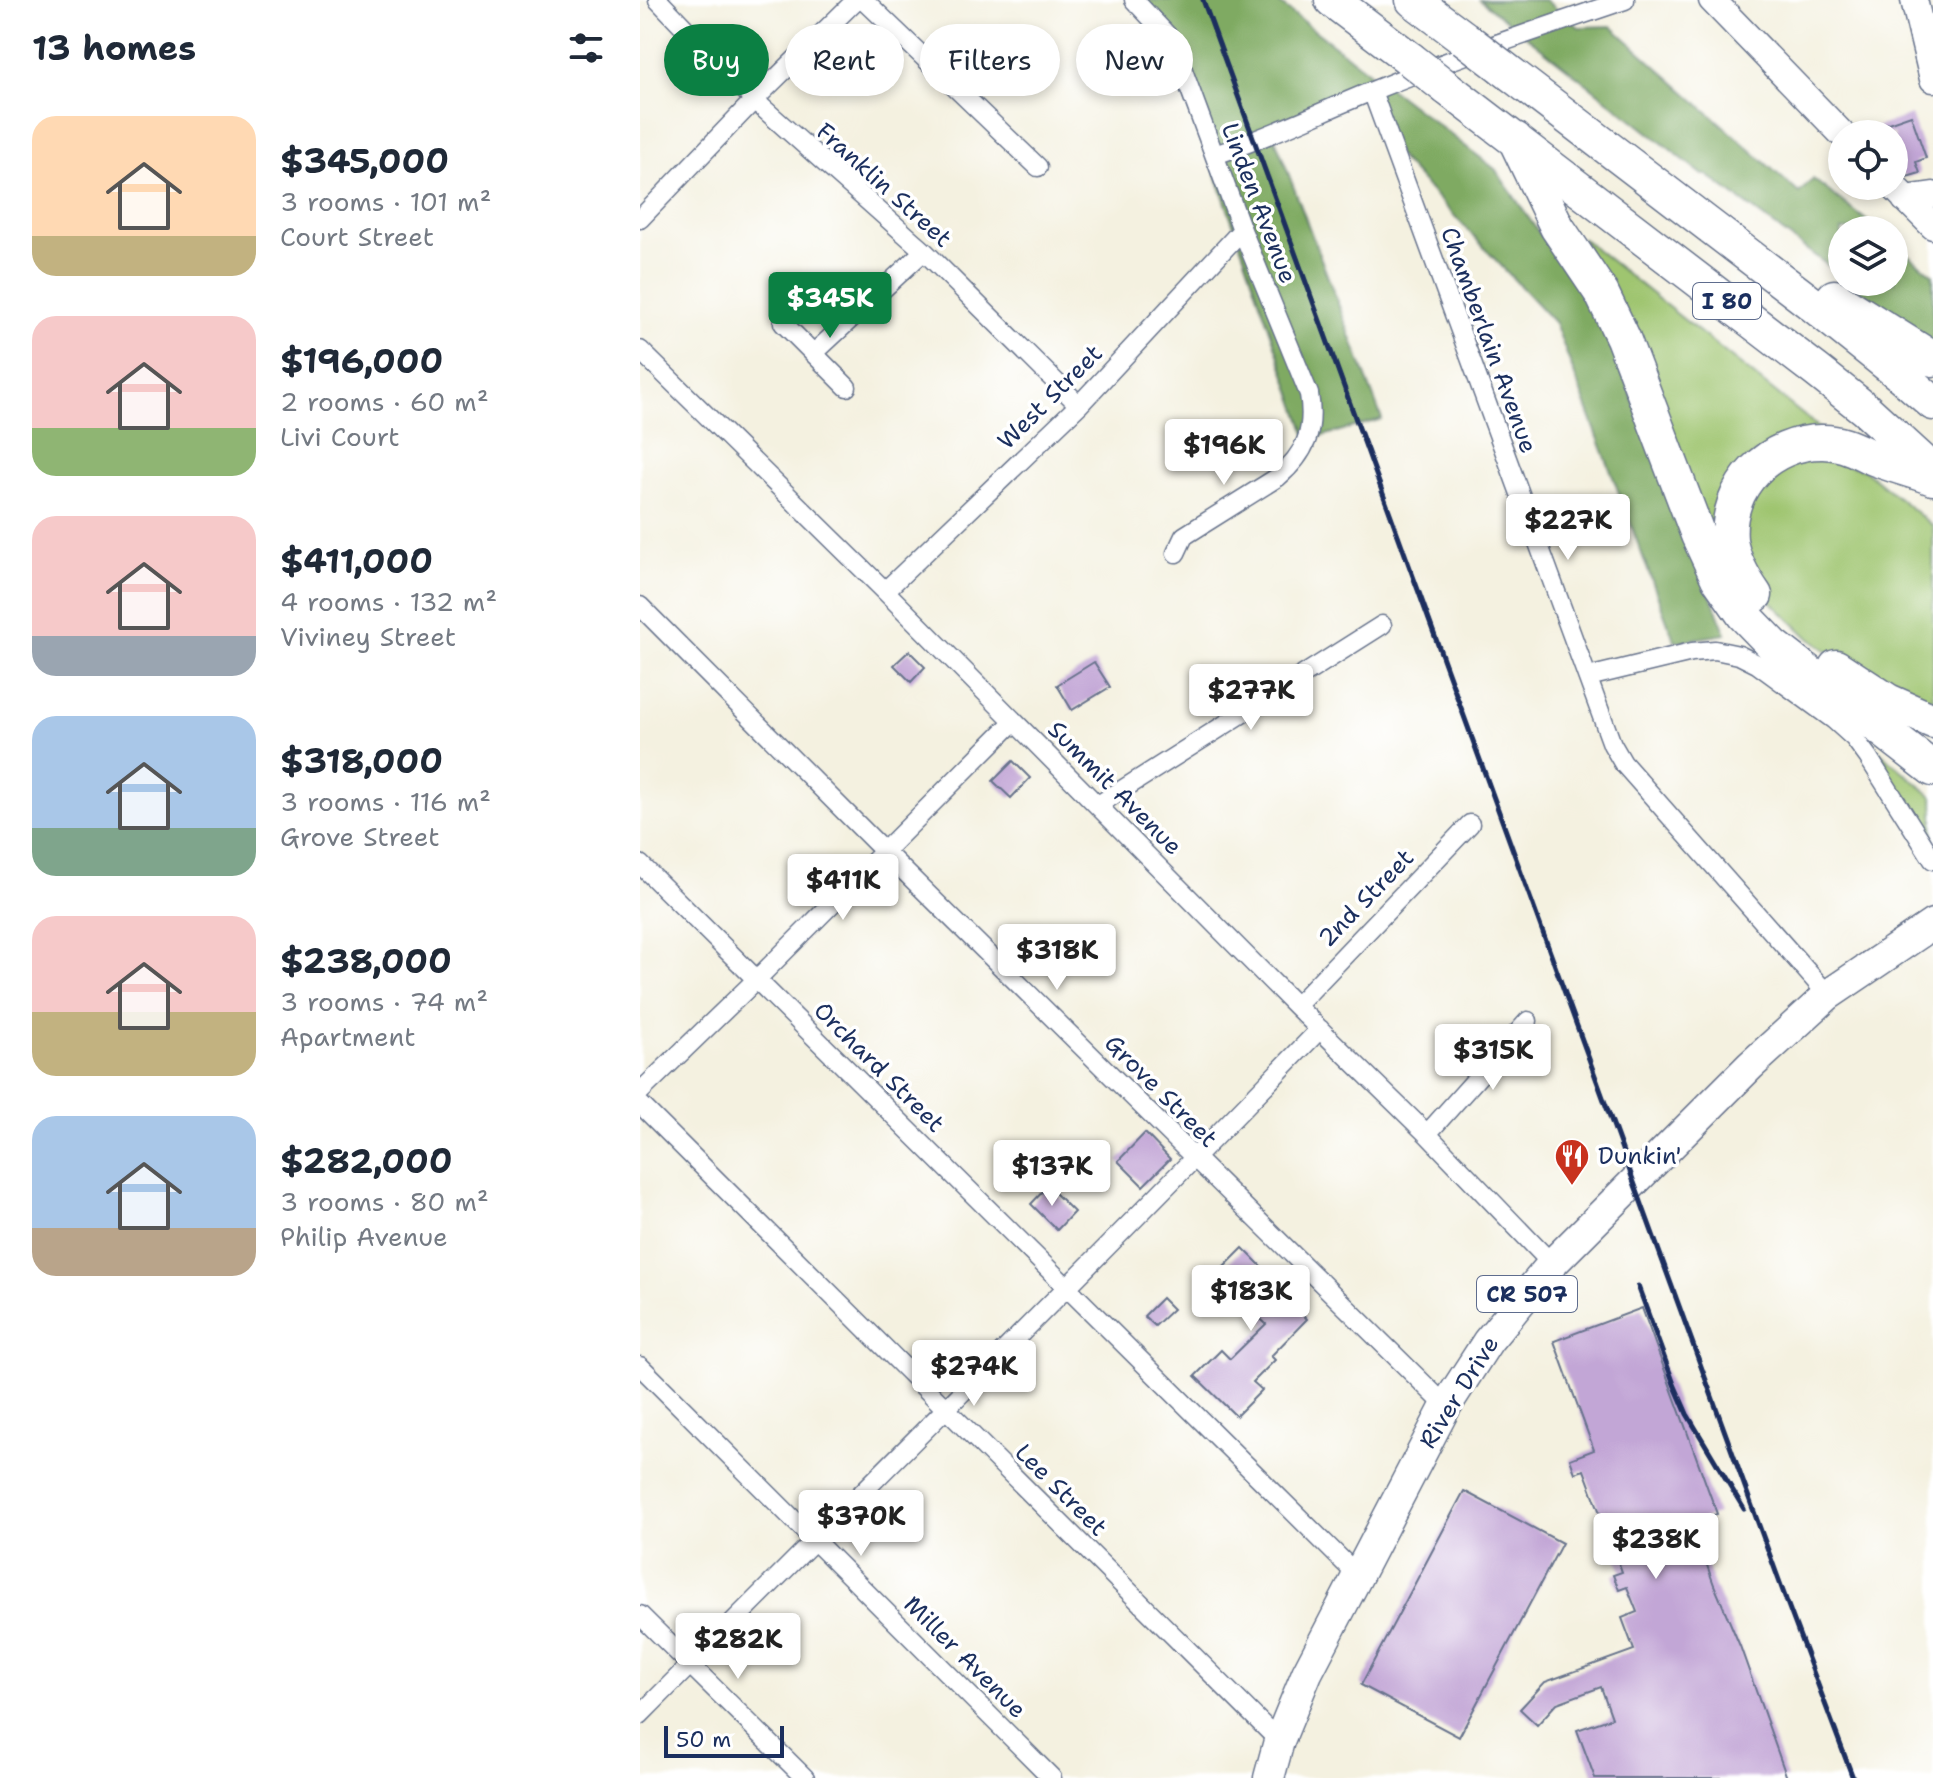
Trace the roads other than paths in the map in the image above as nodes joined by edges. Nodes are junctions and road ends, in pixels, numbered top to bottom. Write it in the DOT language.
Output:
graph roads {
  1 [pos="658,0"];
  2 [pos="856,0"];
  3 [pos="864,0"];
  4 [pos="1134,0"];
  5 [pos="1332,0"];
  6 [pos="1413,0"];
  7 [pos="1625,0"];
  8 [pos="1712,0"];
  9 [pos="1914,0"];
  10 [pos="1464,47"];
  11 [pos="1933,79"];
  12 [pos="1372,91"];
  13 [pos="754,100"];
  14 [pos="1828,120"];
  15 [pos="1515,139"];
  16 [pos="1215,155"];
  17 [pos="1038,167"];
  18 [pos="1908,194"];
  19 [pos="1933,195"];
  20 [pos="1670,196"];
  21 [pos="1906,200"];
  22 [pos="640,219"];
  23 [pos="1933,226"];
  24 [pos="1242,230"];
  25 [pos="924,251"];
  26 [pos="783,323"];
  27 [pos="640,350"];
  28 [pos="814,353"];
  29 [pos="1933,359"];
  30 [pos="847,387"];
  31 [pos="1933,403"];
  32 [pos="1079,405"];
  33 [pos="1933,471"];
  34 [pos="1933,478"];
  35 [pos="1176,553"];
  36 [pos="885,591"];
  37 [pos="640,606"];
  38 [pos="1382,625"];
  39 [pos="1588,677"];
  40 [pos="1014,721"];
  41 [pos="1933,721"];
  42 [pos="1933,769"];
  43 [pos="1098,805"];
  44 [pos="1470,824"];
  45 [pos="884,851"];
  46 [pos="1933,860"];
  47 [pos="640,864"];
  48 [pos="1933,924"];
  49 [pos="757,979"];
  50 [pos="1828,995"];
  51 [pos="1296,1006"];
  52 [pos="1528,1021"];
  53 [pos="1320,1029"];
  54 [pos="640,1092"];
  55 [pos="640,1104"];
  56 [pos="1427,1134"];
  57 [pos="1195,1159"];
  58 [pos="1552,1264"];
  59 [pos="1068,1287"];
  60 [pos="640,1366"];
  61 [pos="1446,1406"];
  62 [pos="945,1408"];
  63 [pos="813,1540"];
  64 [pos="1357,1575"];
  65 [pos="640,1615"];
  66 [pos="691,1664"];
  67 [pos="640,1715"];
  68 [pos="1279,1741"];
  69 [pos="805,1778"];
  70 [pos="1052,1778"];
  71 [pos="1269,1778"];
  1 -- 13 [label="street, Franklin Street"];
  2 -- 13 [label="street"];
  3 -- 17 [label="street"];
  4 -- 16 [label="street, Linden Avenue"];
  5 -- 15 [label="highway, I 80, bridge"];
  6 -- 10 [label="highway, I 80"];
  7 -- 10 [label="street"];
  8 -- 14 [label="street"];
  9 -- 11 [label="street"];
  10 -- 12 [label="street"];
  10 -- 20 [label="highway, I 80, bridge"];
  12 -- 16 [label="street"];
  12 -- 39 [label="street, Chamberlain Avenue"];
  13 -- 22 [label="street"];
  13 -- 25 [label="street, Franklin Street"];
  15 -- 33 [label="highway, I 80"];
  15 -- 42 [label="highway"];
  16 -- 24 [label="street, Linden Avenue"];
  18 -- 19 [label="street"];
  20 -- 29 [label="highway"];
  20 -- 31 [label="highway, I 80"];
  21 -- 23 [label="street"];
  24 -- 32 [label="street, West Street"];
  24 -- 35 [label="street, Linden Avenue"];
  25 -- 28 [label="street"];
  25 -- 32 [label="street, Franklin Street"];
  26 -- 28 [label="street"];
  27 -- 36 [label="street, Summit Avenue"];
  28 -- 30 [label="street"];
  32 -- 36 [label="street, West Street"];
  34 -- 41 [label="highway"];
  36 -- 40 [label="street, Summit Avenue"];
  37 -- 45 [label="street, Grove Street"];
  38 -- 43 [label="street"];
  39 -- 46 [label="street"];
  39 -- 50 [label="street, Chamberlain Avenue"];
  40 -- 43 [label="street, Summit Avenue"];
  40 -- 45 [label="street"];
  43 -- 51 [label="street, Summit Avenue"];
  44 -- 51 [label="street, 2nd Street"];
  45 -- 49 [label="street"];
  45 -- 57 [label="street, Grove Street"];
  47 -- 49 [label="street, Orchard Street"];
  48 -- 50 [label="main road, River Drive / CR 507"];
  49 -- 54 [label="street"];
  49 -- 59 [label="street, Orchard Street"];
  50 -- 58 [label="main road, River Drive / CR 507"];
  51 -- 53 [label="street, Summit Avenue"];
  52 -- 56 [label="street"];
  53 -- 56 [label="street, Summit Avenue"];
  53 -- 57 [label="street"];
  55 -- 62 [label="street, Lee Street"];
  56 -- 58 [label="street, Summit Avenue"];
  57 -- 59 [label="street"];
  57 -- 61 [label="street, Grove Street"];
  58 -- 61 [label="main road, River Drive / CR 507"];
  59 -- 62 [label="street"];
  59 -- 64 [label="street, Orchard Street"];
  60 -- 63 [label="street, Miller Avenue"];
  61 -- 64 [label="main road, River Drive / CR 507"];
  62 -- 63 [label="street"];
  62 -- 68 [label="street, Lee Street"];
  63 -- 66 [label="street"];
  63 -- 70 [label="street, Miller Avenue"];
  64 -- 68 [label="main road, River Drive / CR 507"];
  65 -- 66 [label="street"];
  66 -- 67 [label="street"];
  66 -- 69 [label="street"];
  68 -- 71 [label="main road, River Drive / CR 507"];
}
